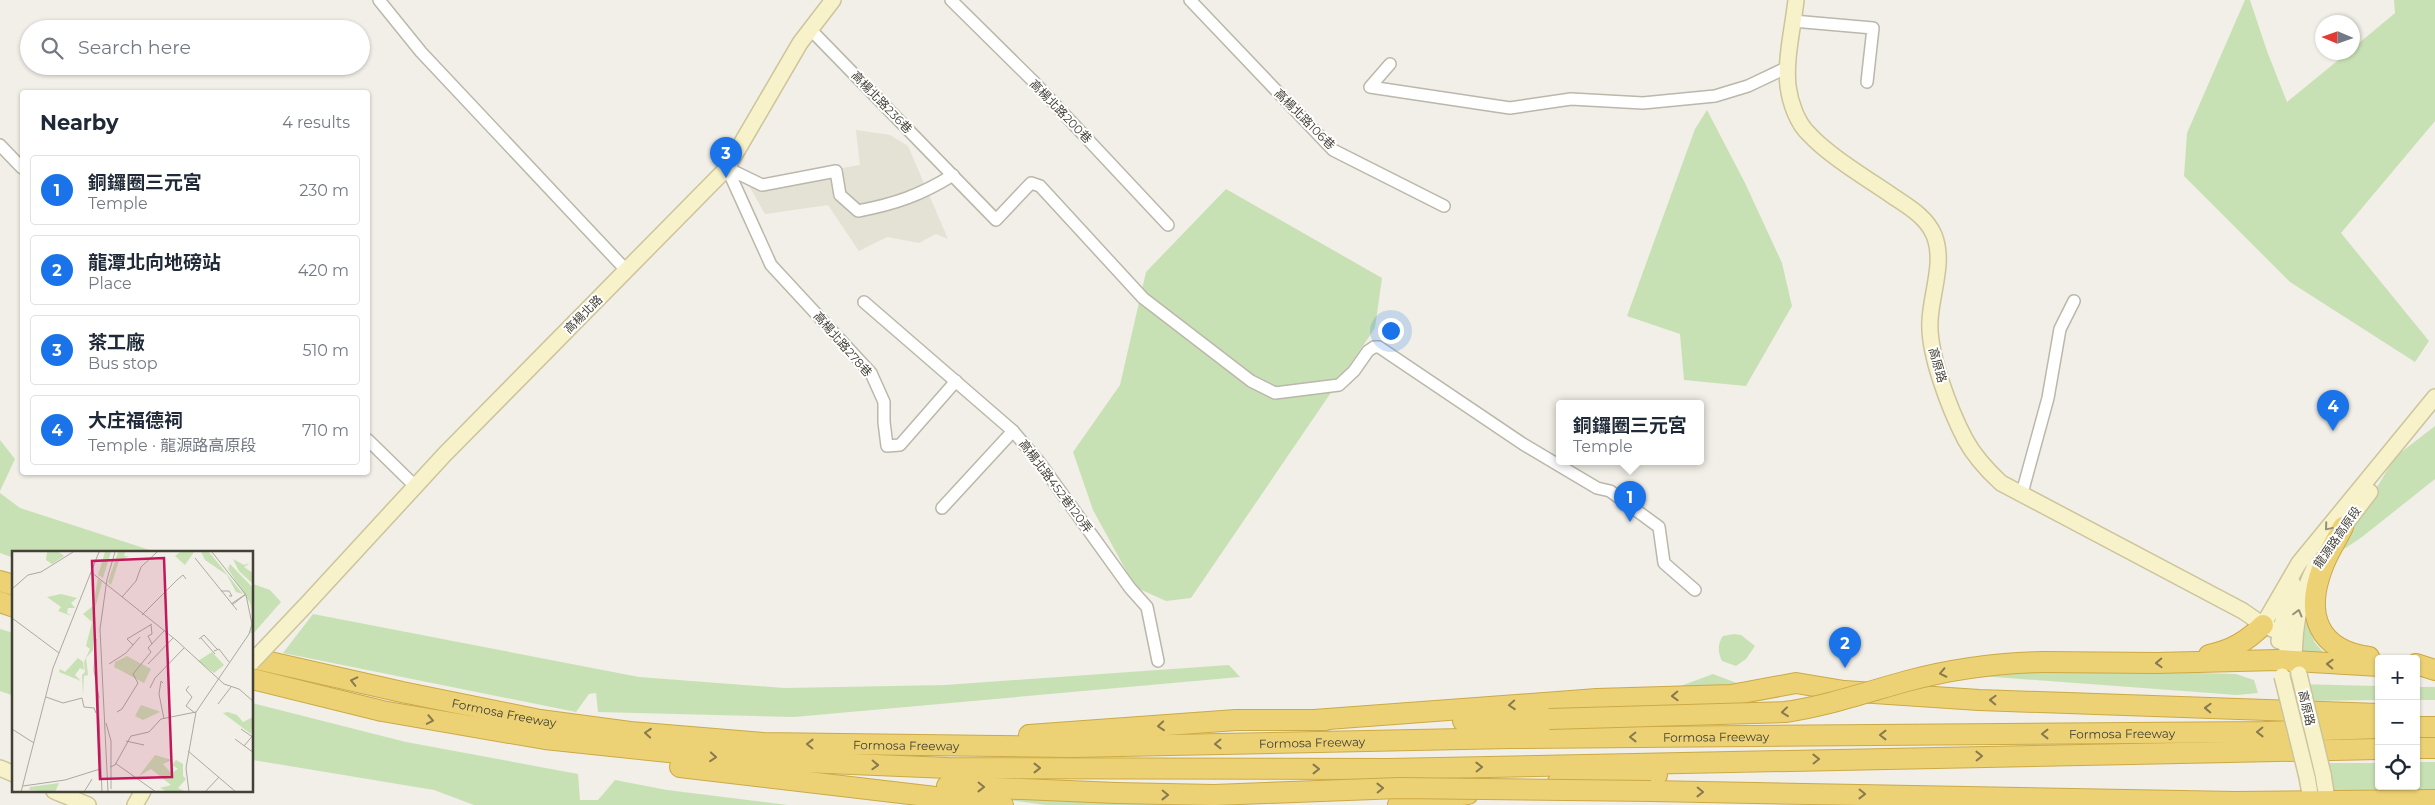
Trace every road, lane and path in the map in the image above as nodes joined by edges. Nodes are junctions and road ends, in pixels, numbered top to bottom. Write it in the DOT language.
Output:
graph roads {
  1 [pos="379,0"];
  2 [pos="833,0"];
  3 [pos="951,0"];
  4 [pos="1190,0"];
  5 [pos="1796,0"];
  6 [pos="1793,21"];
  7 [pos="810,29"];
  8 [pos="1390,64"];
  9 [pos="1788,67"];
  10 [pos="1867,82"];
  11 [pos="0,145"];
  12 [pos="20,166"];
  13 [pos="727,168"];
  14 [pos="953,175"];
  15 [pos="1444,206"];
  16 [pos="1168,225"];
  17 [pos="626,270"];
  18 [pos="2074,301"];
  19 [pos="864,302"];
  20 [pos="956,381"];
  21 [pos="2435,397"];
  22 [pos="1013,431"];
  23 [pos="370,442"];
  24 [pos="2393,449"];
  25 [pos="1556,464"];
  26 [pos="1558,465"];
  27 [pos="416,487"];
  28 [pos="2022,494"];
  29 [pos="942,508"];
  30 [pos="2343,527"];
  31 [pos="1695,590"];
  32 [pos="0,602"];
  33 [pos="12,606"];
  34 [pos="2271,629"];
  35 [pos="254,658"];
  36 [pos="2375,658"];
  37 [pos="254,660"];
  38 [pos="1158,661"];
  39 [pos="2184,661"];
  40 [pos="2420,665"];
  41 [pos="2375,666"];
  42 [pos="2288,668"];
  43 [pos="2420,669"];
  44 [pos="2435,670"];
  45 [pos="254,679"];
  46 [pos="2375,714"];
  47 [pos="2420,715"];
  48 [pos="2435,715"];
  49 [pos="1314,720"];
  50 [pos="2435,726"];
  51 [pos="2420,727"];
  52 [pos="475,728"];
  53 [pos="2375,728"];
  54 [pos="907,746"];
  55 [pos="2420,748"];
  56 [pos="2435,748"];
  57 [pos="2375,749"];
  58 [pos="1787,759"];
  59 [pos="0,768"];
  60 [pos="12,773"];
  61 [pos="845,785"];
  62 [pos="56,792"];
  63 [pos="142,792"];
  64 [pos="2319,802"];
  65 [pos="2417,802"];
  66 [pos="2243,803"];
  67 [pos="88,805"];
  68 [pos="135,805"];
  69 [pos="1003,805"];
  70 [pos="1398,805"];
  1 -- 17 [label="street"];
  2 -- 7 [label="street, 高楊北路"];
  3 -- 16 [label="street, 高楊北路200巷"];
  4 -- 15 [label="street, 高楊北路106巷"];
  5 -- 6 [label="street, 高原路"];
  6 -- 9 [label="street, 高原路"];
  6 -- 10 [label="street"];
  7 -- 13 [label="street, 高楊北路"];
  7 -- 14 [label="street, 高楊北路236巷"];
  8 -- 9 [label="street"];
  9 -- 28 [label="street, 高原路"];
  11 -- 12 [label="street"];
  13 -- 14 [label="street"];
  13 -- 17 [label="street, 高楊北路"];
  13 -- 20 [label="street, 高楊北路278巷"];
  14 -- 25 [label="street, 高楊北路236巷"];
  17 -- 27 [label="street, 高楊北路"];
  18 -- 28 [label="street"];
  19 -- 20 [label="street, 高楊北路452巷120弄"];
  20 -- 22 [label="street, 高楊北路452巷120弄"];
  21 -- 24 [label="street, 龍源路高原段"];
  22 -- 29 [label="street"];
  22 -- 38 [label="street, 高楊北路452巷120弄"];
  23 -- 27 [label="street"];
  24 -- 30 [label="street, 龍源路高原段"];
  24 -- 34 [label="street, 龍源路高原段, one-way"];
  26 -- 31 [label="street, 高楊北路236巷"];
  27 -- 37 [label="street, 高楊北路, bridge"];
  28 -- 34 [label="street, 高原路"];
  30 -- 36 [label="highway"];
  42 -- 30 [label="street, 龍源路高原段, one-way"];
  32 -- 33 [label="highway"];
  34 -- 39 [label="highway"];
  34 -- 42 [label="street, 高原路"];
  54 -- 35 [label="highway, Formosa Freeway, one-way"];
  39 -- 42 [label="highway"];
  39 -- 49 [label="highway, one-way, bridge"];
  40 -- 44 [label="highway"];
  41 -- 42 [label="highway, one-way"];
  42 -- 64 [label="street, 高原路, bridge"];
  42 -- 64 [label="street, 高原路, bridge"];
  43 -- 44 [label="highway"];
  45 -- 52 [label="highway, Formosa Freeway, one-way"];
  46 -- 49 [label="highway, one-way"];
  47 -- 48 [label="highway"];
  49 -- 54 [label="highway, one-way"];
  50 -- 51 [label="highway"];
  52 -- 58 [label="highway, Formosa Freeway, one-way"];
  52 -- 61 [label="highway"];
  53 -- 54 [label="highway, Formosa Freeway, one-way"];
  55 -- 56 [label="highway"];
  58 -- 57 [label="highway, Formosa Freeway, one-way"];
  58 -- 70 [label="highway"];
  59 -- 60 [label="street"];
  61 -- 66 [label="highway, one-way, bridge"];
  61 -- 69 [label="highway"];
  62 -- 67 [label="street"];
  63 -- 68 [label="street"];
  64 -- 65 [label="highway"];
  64 -- 66 [label="highway"];
}
